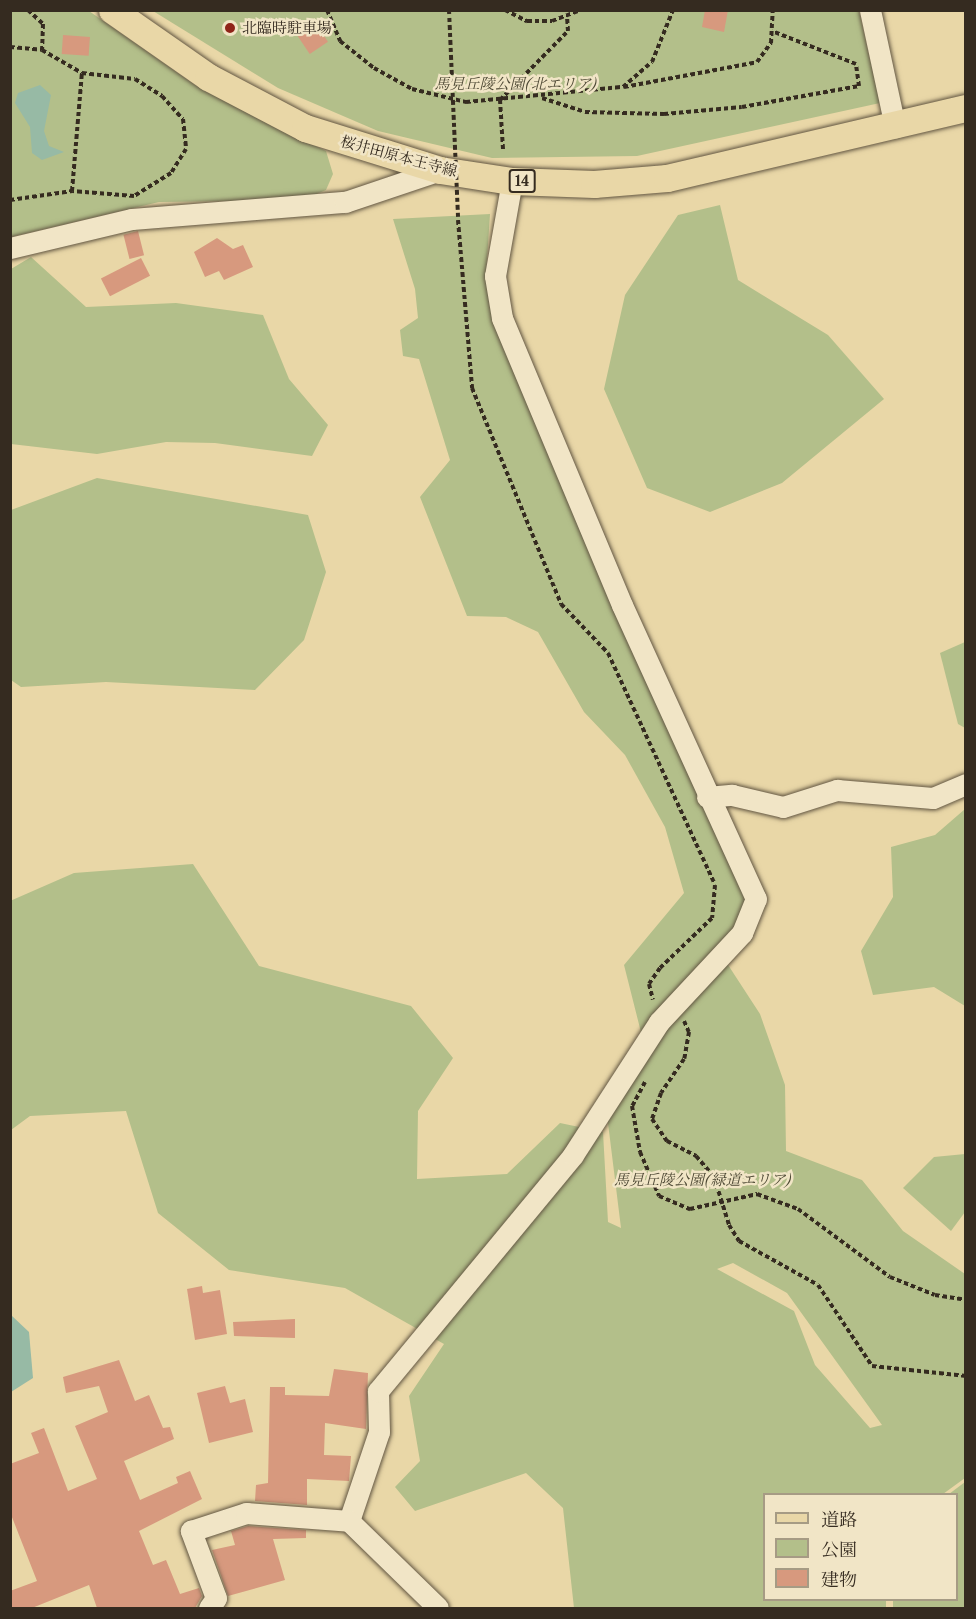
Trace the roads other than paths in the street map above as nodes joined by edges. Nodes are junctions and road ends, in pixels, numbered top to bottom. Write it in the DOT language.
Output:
graph roads {
  1 [pos="112,10"];
  2 [pos="870,10"];
  3 [pos="966,108"];
  4 [pos="896,127"];
  5 [pos="440,170"];
  6 [pos="512,181"];
  7 [pos="10,248"];
  8 [pos="966,784"];
  9 [pos="707,797"];
  10 [pos="349,1521"];
  11 [pos="209,1608"];
  12 [pos="438,1608"];
  1 -- 5 [label="main road, 桜井田原本王寺線 / 14"];
  2 -- 4 [label="street"];
  3 -- 4 [label="main road, 桜井田原本王寺線 / 14"];
  4 -- 6 [label="main road, 桜井田原本王寺線 / 14"];
  5 -- 6 [label="main road, 桜井田原本王寺線 / 14"];
  5 -- 7 [label="street"];
  6 -- 9 [label="street"];
  8 -- 9 [label="street"];
  9 -- 10 [label="street"];
  10 -- 11 [label="street"];
  10 -- 12 [label="street"];
}
